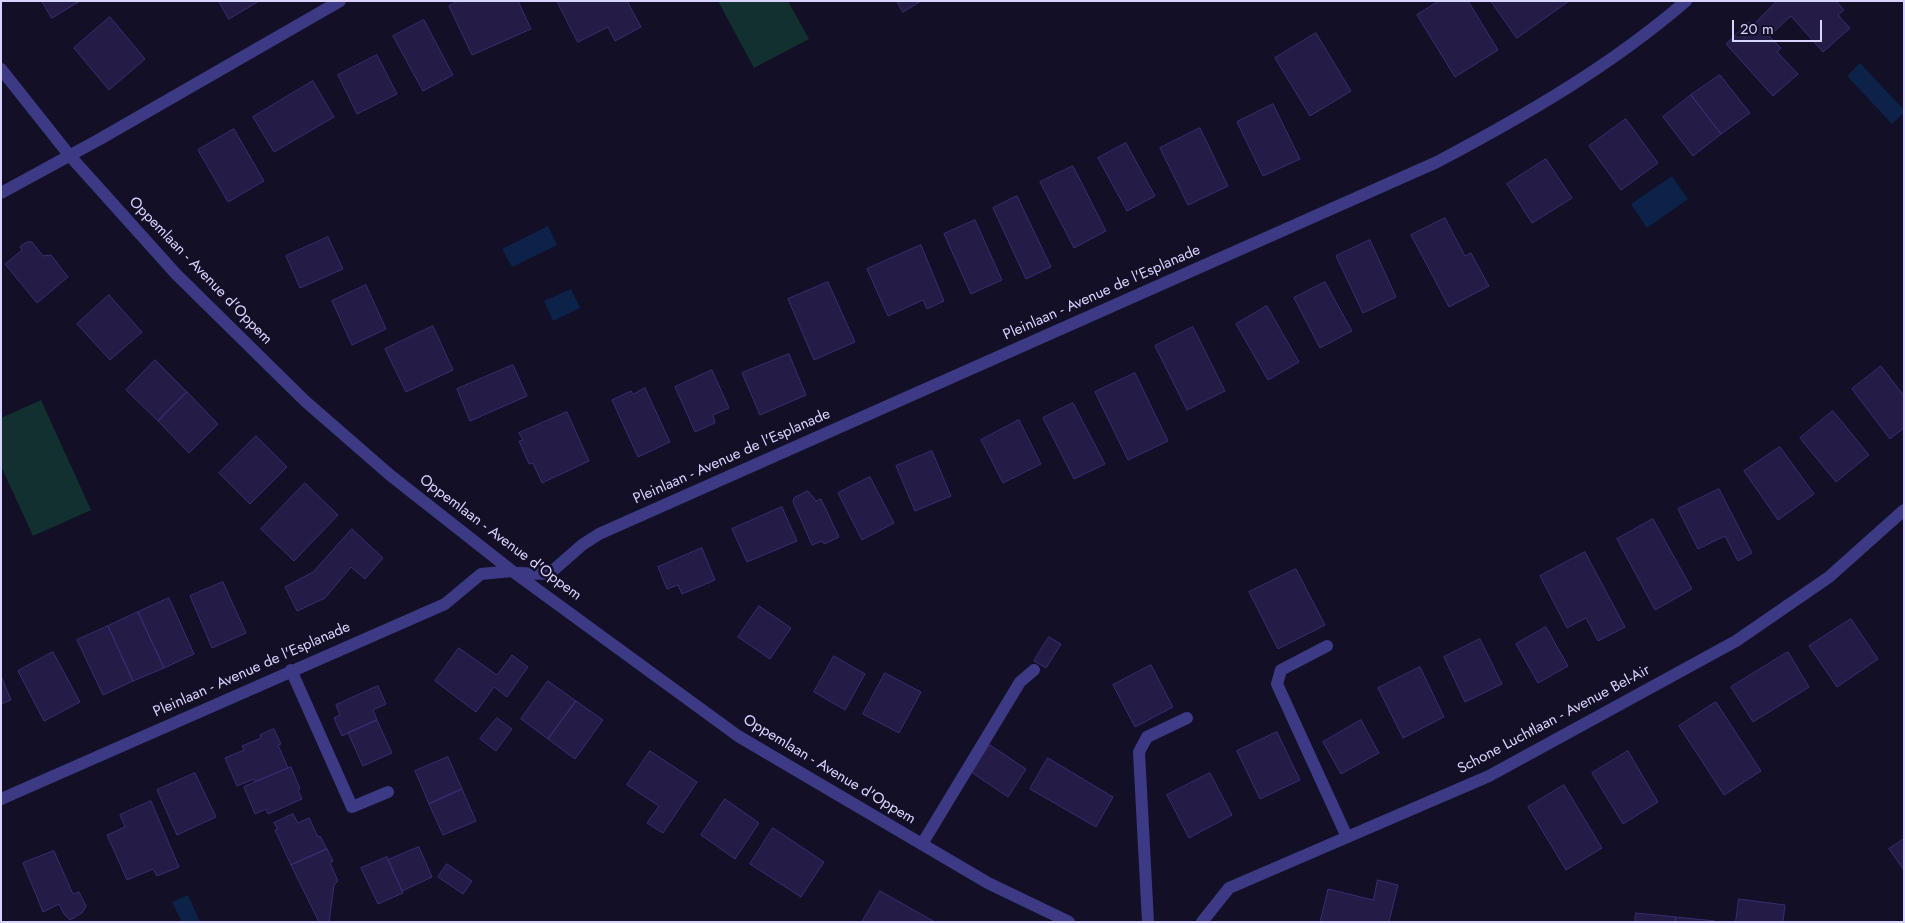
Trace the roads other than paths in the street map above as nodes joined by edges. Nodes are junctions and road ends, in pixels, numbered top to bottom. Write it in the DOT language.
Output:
graph roads {
  1 [pos="340,1"];
  2 [pos="1686,1"];
  3 [pos="1,69"];
  4 [pos="70,156"];
  5 [pos="1,193"];
  6 [pos="1904,510"];
  7 [pos="514,572"];
  8 [pos="1327,646"];
  9 [pos="291,670"];
  10 [pos="1034,670"];
  11 [pos="1187,718"];
  12 [pos="388,792"];
  13 [pos="1,799"];
  14 [pos="1347,837"];
  15 [pos="922,844"];
  16 [pos="1069,922"];
  17 [pos="1148,922"];
  18 [pos="1202,922"];
  1 -- 4 [label="street"];
  2 -- 7 [label="street, Pleinlaan - Avenue de l'Esplanade"];
  3 -- 4 [label="street, Oppemlaan - Avenue d'Oppem"];
  4 -- 5 [label="street"];
  4 -- 7 [label="street, Oppemlaan - Avenue d'Oppem"];
  6 -- 14 [label="street, Schone Luchtlaan - Avenue Bel-Air"];
  7 -- 9 [label="street, Pleinlaan - Avenue de l'Esplanade"];
  7 -- 15 [label="street, Oppemlaan - Avenue d'Oppem"];
  8 -- 14 [label="street"];
  9 -- 12 [label="street"];
  9 -- 13 [label="street, Pleinlaan - Avenue de l'Esplanade"];
  10 -- 15 [label="street"];
  11 -- 17 [label="street"];
  14 -- 18 [label="street, Schone Luchtlaan - Avenue Bel-Air"];
  15 -- 16 [label="street, Oppemlaan - Avenue d'Oppem"];
}
